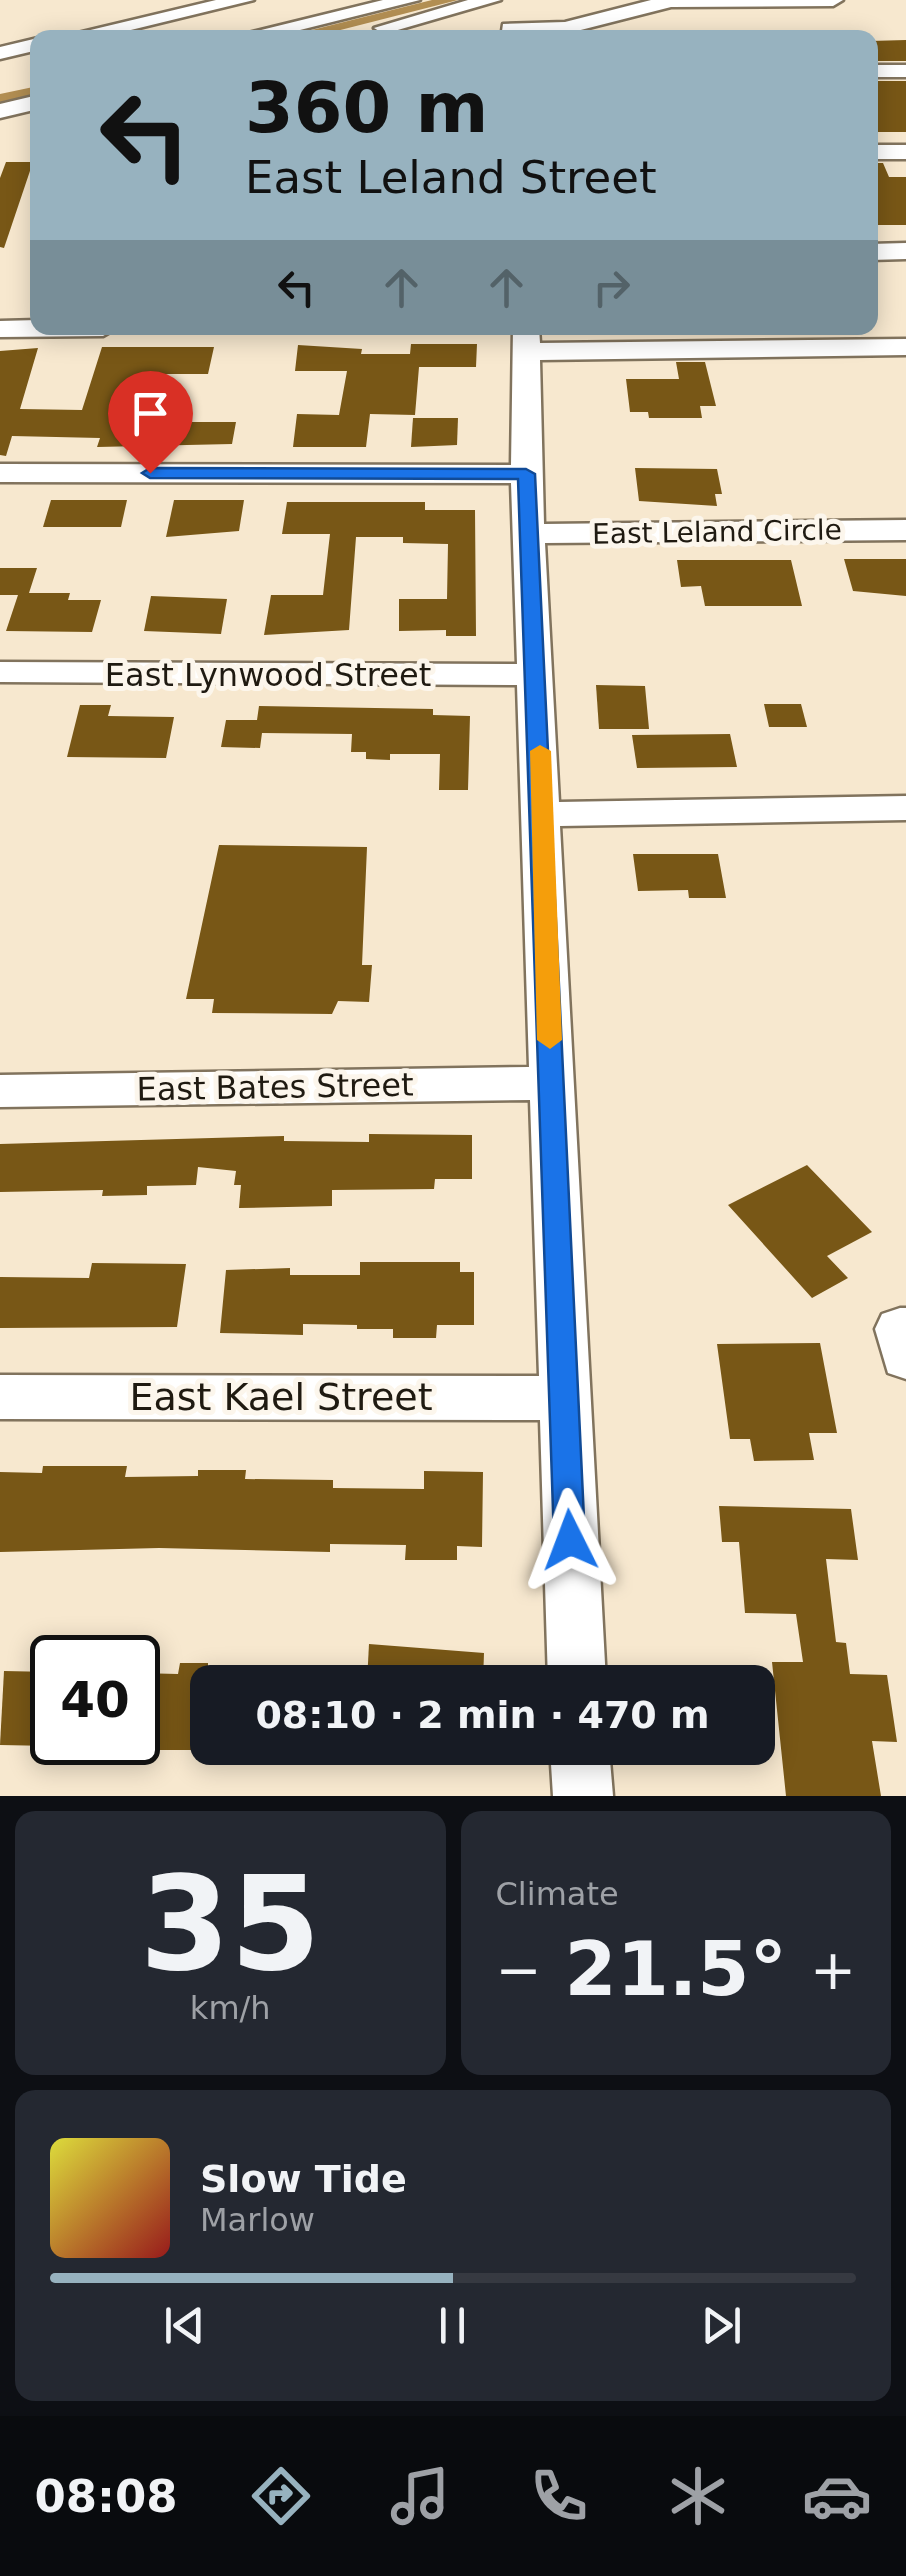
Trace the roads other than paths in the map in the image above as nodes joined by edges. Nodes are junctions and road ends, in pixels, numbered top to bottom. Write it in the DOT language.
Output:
graph roads {
  1 [pos="244,0"];
  2 [pos="410,0"];
  3 [pos="491,0"];
  4 [pos="805,0"];
  5 [pos="833,0"];
  6 [pos="105,30"];
  7 [pos="274,30"];
  8 [pos="373,30"];
  9 [pos="532,30"];
  10 [pos="30,46"];
  11 [pos="0,53"];
  12 [pos="878,71"];
  13 [pos="906,71"];
  14 [pos="30,104"];
  15 [pos="0,111"];
  16 [pos="878,152"];
  17 [pos="906,152"];
  18 [pos="878,252"];
  19 [pos="906,252"];
  20 [pos="0,328"];
  21 [pos="30,328"];
  22 [pos="526,340"];
  23 [pos="906,347"];
  24 [pos="0,473"];
  25 [pos="526,474"];
  26 [pos="906,530"];
  27 [pos="528,534"];
  28 [pos="0,672"];
  29 [pos="536,675"];
  30 [pos="906,808"];
  31 [pos="544,814"];
  32 [pos="551,1083"];
  33 [pos="0,1091"];
  34 [pos="0,1397"];
  35 [pos="562,1398"];
  36 [pos="576,1665"];
  37 [pos="581,1765"];
  38 [pos="583,1796"];
  1 -- 6 [label="street"];
  2 -- 7 [label="street"];
  3 -- 8 [label="street"];
  4 -- 5 [label="street"];
  4 -- 9 [label="street"];
  10 -- 11 [label="street"];
  12 -- 13 [label="street"];
  14 -- 15 [label="street"];
  16 -- 17 [label="street"];
  18 -- 19 [label="street"];
  20 -- 21 [label="street"];
  22 -- 23 [label="street"];
  22 -- 25 [label="street"];
  24 -- 25 [label="street"];
  25 -- 27 [label="street"];
  26 -- 27 [label="street, East Leland Circle"];
  27 -- 29 [label="street"];
  28 -- 29 [label="street, East Lynwood Street"];
  29 -- 31 [label="street"];
  30 -- 31 [label="street"];
  31 -- 32 [label="street"];
  32 -- 33 [label="street, East Bates Street"];
  32 -- 35 [label="street"];
  34 -- 35 [label="street, East Kael Street"];
  35 -- 36 [label="street"];
  37 -- 38 [label="street"];
}
